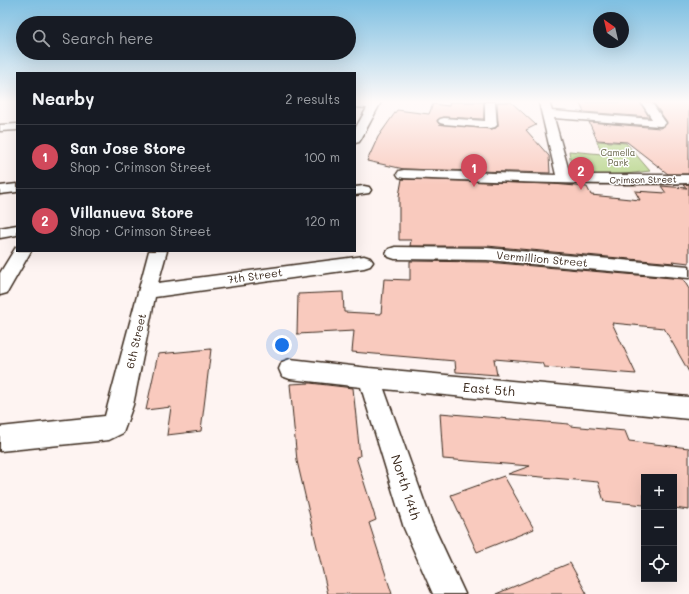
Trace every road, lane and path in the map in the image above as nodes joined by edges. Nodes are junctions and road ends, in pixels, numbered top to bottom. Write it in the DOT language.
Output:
graph roads {
  1 [pos="552,130"];
  2 [pos="404,174"];
  3 [pos="564,178"];
  4 [pos="687,181"];
  5 [pos="16,188"];
  6 [pos="0,190"];
  7 [pos="16,230"];
  8 [pos="0,233"];
  9 [pos="21,252"];
  10 [pos="158,252"];
  11 [pos="395,253"];
  12 [pos="364,262"];
  13 [pos="689,272"];
  14 [pos="0,288"];
  15 [pos="147,291"];
  16 [pos="290,369"];
  17 [pos="369,378"];
  18 [pos="689,408"];
  19 [pos="0,438"];
  20 [pos="449,594"];
  1 -- 3 [label="street"];
  2 -- 3 [label="street, Crimson Street"];
  3 -- 4 [label="street, Crimson Street"];
  5 -- 6 [label="street"];
  7 -- 8 [label="street"];
  9 -- 14 [label="street"];
  10 -- 15 [label="street, 6th Street"];
  11 -- 13 [label="street, Vermillion Street"];
  12 -- 15 [label="street, 7th Street"];
  15 -- 19 [label="street, 6th Street"];
  16 -- 17 [label="street, East 5th"];
  17 -- 18 [label="street, East 5th"];
  17 -- 20 [label="street, North 14th"];
}
